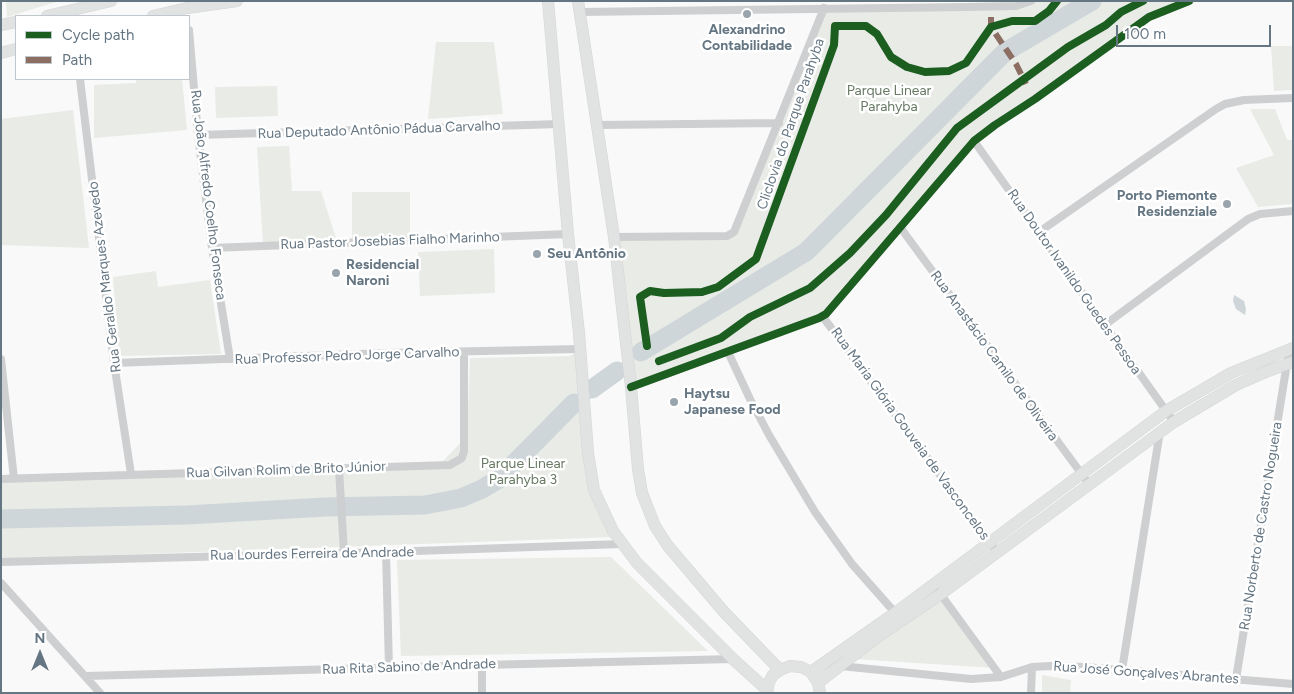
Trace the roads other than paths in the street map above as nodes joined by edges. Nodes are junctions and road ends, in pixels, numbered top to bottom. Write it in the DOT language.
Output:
graph roads {
  1 [pos="237,1"];
  2 [pos="548,1"];
  3 [pos="1031,1"];
  4 [pos="1189,1"];
  5 [pos="103,2"];
  6 [pos="966,4"];
  7 [pos="579,7"];
  8 [pos="824,8"];
  9 [pos="187,12"];
  10 [pos="51,15"];
  11 [pos="162,15"];
  12 [pos="15,22"];
  13 [pos="1,25"];
  14 [pos="190,42"];
  15 [pos="15,49"];
  16 [pos="1,53"];
  17 [pos="80,80"];
  18 [pos="1293,98"];
  19 [pos="779,123"];
  20 [pos="560,124"];
  21 [pos="598,125"];
  22 [pos="198,135"];
  23 [pos="974,142"];
  24 [pos="1293,211"];
  25 [pos="900,228"];
  26 [pos="1039,232"];
  27 [pos="568,234"];
  28 [pos="614,237"];
  29 [pos="212,248"];
  30 [pos="823,317"];
  31 [pos="1106,324"];
  32 [pos="1292,346"];
  33 [pos="580,349"];
  34 [pos="464,352"];
  35 [pos="728,352"];
  36 [pos="1,359"];
  37 [pos="230,359"];
  38 [pos="1290,363"];
  39 [pos="114,364"];
  40 [pos="631,386"];
  41 [pos="1166,410"];
  42 [pos="1174,422"];
  43 [pos="1160,431"];
  44 [pos="339,469"];
  45 [pos="131,474"];
  46 [pos="14,478"];
  47 [pos="1,479"];
  48 [pos="1086,479"];
  49 [pos="989,542"];
  50 [pos="622,544"];
  51 [pos="386,552"];
  52 [pos="997,552"];
  53 [pos="344,553"];
  54 [pos="1,562"];
  55 [pos="1,583"];
  56 [pos="933,584"];
  57 [pos="940,594"];
  58 [pos="899,617"];
  59 [pos="733,659"];
  60 [pos="482,665"];
  61 [pos="839,666"];
  62 [pos="389,668"];
  63 [pos="1032,668"];
  64 [pos="780,670"];
  65 [pos="1122,670"];
  66 [pos="811,672"];
  67 [pos="86,676"];
  68 [pos="1001,677"];
  69 [pos="1236,680"];
  70 [pos="1293,684"];
  71 [pos="819,688"];
  72 [pos="767,692"];
  73 [pos="100,693"];
  74 [pos="482,693"];
  75 [pos="1031,693"];
  1 -- 9 [label="main road"];
  2 -- 20 [label="main road"];
  3 -- 6 [label="street"];
  4 -- 23 [label="street"];
  5 -- 10 [label="main road"];
  6 -- 8 [label="street"];
  7 -- 8 [label="street"];
  7 -- 21 [label="main road"];
  8 -- 19 [label="street"];
  9 -- 11 [label="main road"];
  12 -- 13 [label="main road"];
  14 -- 22 [label="street, Rua João Alfredo Coelho Fonseca"];
  15 -- 16 [label="main road"];
  17 -- 39 [label="street, Rua Geraldo Marques Azevedo"];
  18 -- 26 [label="street"];
  19 -- 21 [label="street"];
  19 -- 28 [label="street"];
  20 -- 22 [label="street, Rua Deputado Antônio Pádua Carvalho"];
  20 -- 27 [label="main road"];
  21 -- 28 [label="main road"];
  22 -- 29 [label="street, Rua João Alfredo Coelho Fonseca"];
  23 -- 25 [label="street"];
  23 -- 26 [label="street, Rua Doutor Ivanildo Guedes Pessoa"];
  24 -- 31 [label="street"];
  25 -- 30 [label="street"];
  25 -- 48 [label="street, Rua Anastácio Camilo de Oliveira"];
  26 -- 31 [label="street, Rua Doutor Ivanildo Guedes Pessoa"];
  27 -- 29 [label="street, Rua Pastor Josebias Fialho Marinho"];
  27 -- 33 [label="main road"];
  28 -- 40 [label="main road"];
  29 -- 37 [label="street, Rua João Alfredo Coelho Fonseca"];
  30 -- 35 [label="street"];
  30 -- 49 [label="street, Rua Maria Glória Gouveia de Vasconcelos"];
  31 -- 41 [label="street, Rua Doutor Ivanildo Guedes Pessoa"];
  32 -- 38 [label="street, Rua Norberto de Castro Nogueira"];
  32 -- 41 [label="main road"];
  33 -- 34 [label="street, Rua Professor Pedro Jorge Carvalho"];
  33 -- 50 [label="main road"];
  34 -- 37 [label="street, Rua Professor Pedro Jorge Carvalho"];
  34 -- 44 [label="street, Rua Gilvan Rolim de Brito Júnior"];
  35 -- 40 [label="street"];
  35 -- 58 [label="street"];
  36 -- 46 [label="street"];
  37 -- 39 [label="street, Rua Professor Pedro Jorge Carvalho"];
  38 -- 42 [label="main road"];
  38 -- 69 [label="street, Rua Norberto de Castro Nogueira"];
  39 -- 45 [label="street, Rua Geraldo Marques Azevedo"];
  40 -- 64 [label="main road"];
  41 -- 42 [label="street, Rua Doutor Ivanildo Guedes Pessoa"];
  41 -- 48 [label="main road"];
  42 -- 43 [label="main road"];
  43 -- 48 [label="main road"];
  43 -- 65 [label="street"];
  44 -- 45 [label="street, Rua Gilvan Rolim de Brito Júnior"];
  44 -- 53 [label="street"];
  45 -- 46 [label="street, Rua Gilvan Rolim de Brito Júnior"];
  46 -- 47 [label="street, Rua Gilvan Rolim de Brito Júnior"];
  48 -- 49 [label="main road"];
  48 -- 52 [label="main road"];
  49 -- 52 [label="street, Rua Maria Glória Gouveia de Vasconcelos"];
  49 -- 56 [label="main road"];
  50 -- 51 [label="street, Rua Lourdes Ferreira de Andrade"];
  50 -- 59 [label="main road"];
  51 -- 53 [label="street, Rua Lourdes Ferreira de Andrade"];
  51 -- 62 [label="street"];
  52 -- 57 [label="main road"];
  53 -- 54 [label="street, Rua Lourdes Ferreira de Andrade"];
  55 -- 67 [label="street"];
  56 -- 57 [label="street"];
  56 -- 58 [label="main road"];
  57 -- 58 [label="main road"];
  57 -- 68 [label="street"];
  58 -- 61 [label="main road"];
  58 -- 66 [label="main road"];
  59 -- 60 [label="street, Rua Rita Sabino de Andrade"];
  59 -- 72 [label="main road"];
  60 -- 62 [label="street, Rua Rita Sabino de Andrade"];
  60 -- 74 [label="street"];
  61 -- 68 [label="street, Rua José Gonçalves Abrantes"];
  61 -- 71 [label="main road"];
  62 -- 67 [label="street, Rua Rita Sabino de Andrade"];
  63 -- 65 [label="street, Rua José Gonçalves Abrantes"];
  63 -- 68 [label="street, Rua José Gonçalves Abrantes"];
  63 -- 75 [label="street"];
  64 -- 66 [label="main road"];
  64 -- 72 [label="main road"];
  65 -- 69 [label="street, Rua José Gonçalves Abrantes"];
  66 -- 71 [label="main road"];
  67 -- 73 [label="street"];
  69 -- 70 [label="street, Rua José Gonçalves Abrantes"];
}
